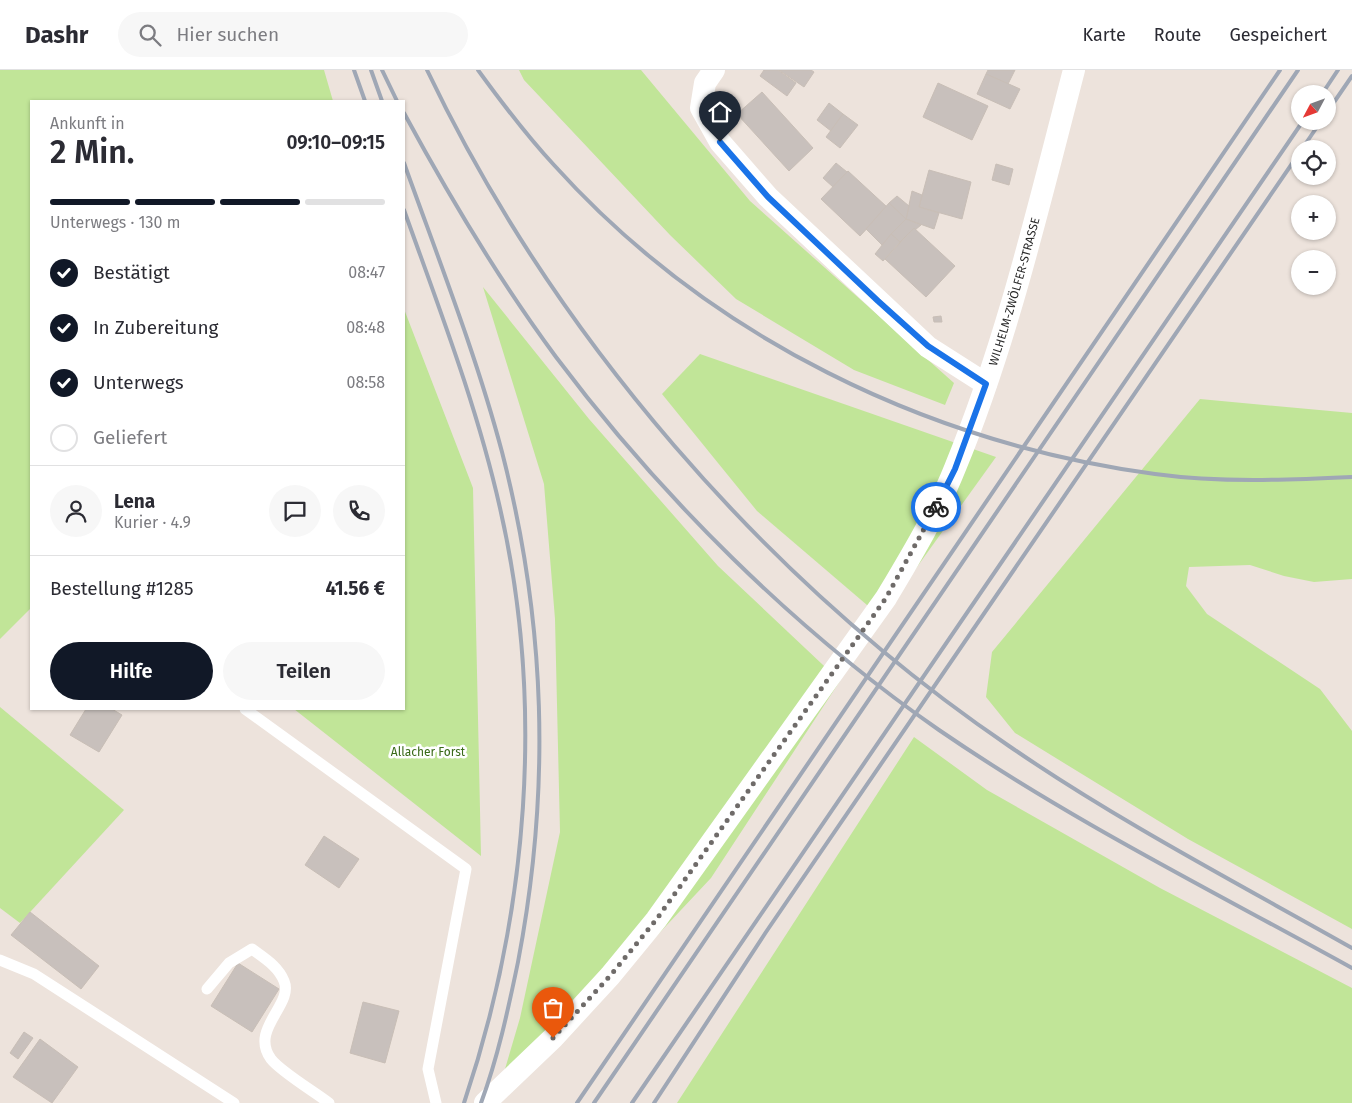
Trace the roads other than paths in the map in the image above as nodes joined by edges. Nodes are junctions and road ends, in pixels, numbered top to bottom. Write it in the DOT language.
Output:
graph roads {
  1 [pos="714,70"];
  2 [pos="1074,70"];
  3 [pos="986,384"];
  4 [pos="246,710"];
  5 [pos="0,960"];
  6 [pos="207,989"];
  7 [pos="234,1103"];
  8 [pos="329,1103"];
  9 [pos="436,1103"];
  10 [pos="485,1103"];
  1 -- 3 [label="street"];
  2 -- 3 [label="street, WILHELM-ZWÖLFER-STRASSE"];
  3 -- 10 [label="street, WILHELM-ZWÖLFER-STRASSE"];
  4 -- 9 [label="lane"];
  5 -- 7 [label="lane"];
  6 -- 8 [label="lane"];
}
